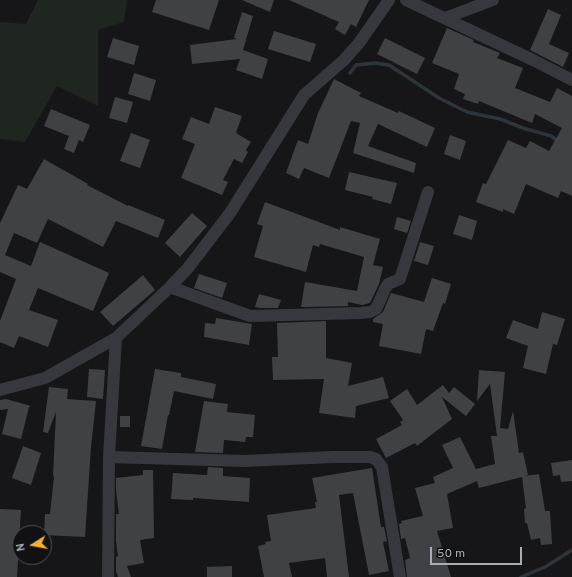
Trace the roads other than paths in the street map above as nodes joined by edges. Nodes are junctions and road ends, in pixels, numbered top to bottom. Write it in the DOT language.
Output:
graph roads {
  1 [pos="389,0"];
  2 [pos="406,0"];
  3 [pos="494,0"];
  4 [pos="445,18"];
  5 [pos="572,80"];
  6 [pos="428,192"];
  7 [pos="170,287"];
  8 [pos="116,338"];
  9 [pos="0,390"];
  10 [pos="109,457"];
  11 [pos="108,577"];
  12 [pos="400,577"];
  1 -- 7 [label="street"];
  2 -- 4 [label="street"];
  3 -- 4 [label="street"];
  4 -- 5 [label="street"];
  6 -- 7 [label="street"];
  7 -- 8 [label="street"];
  8 -- 9 [label="street"];
  8 -- 10 [label="street"];
  10 -- 11 [label="street"];
  10 -- 12 [label="street"];
}
